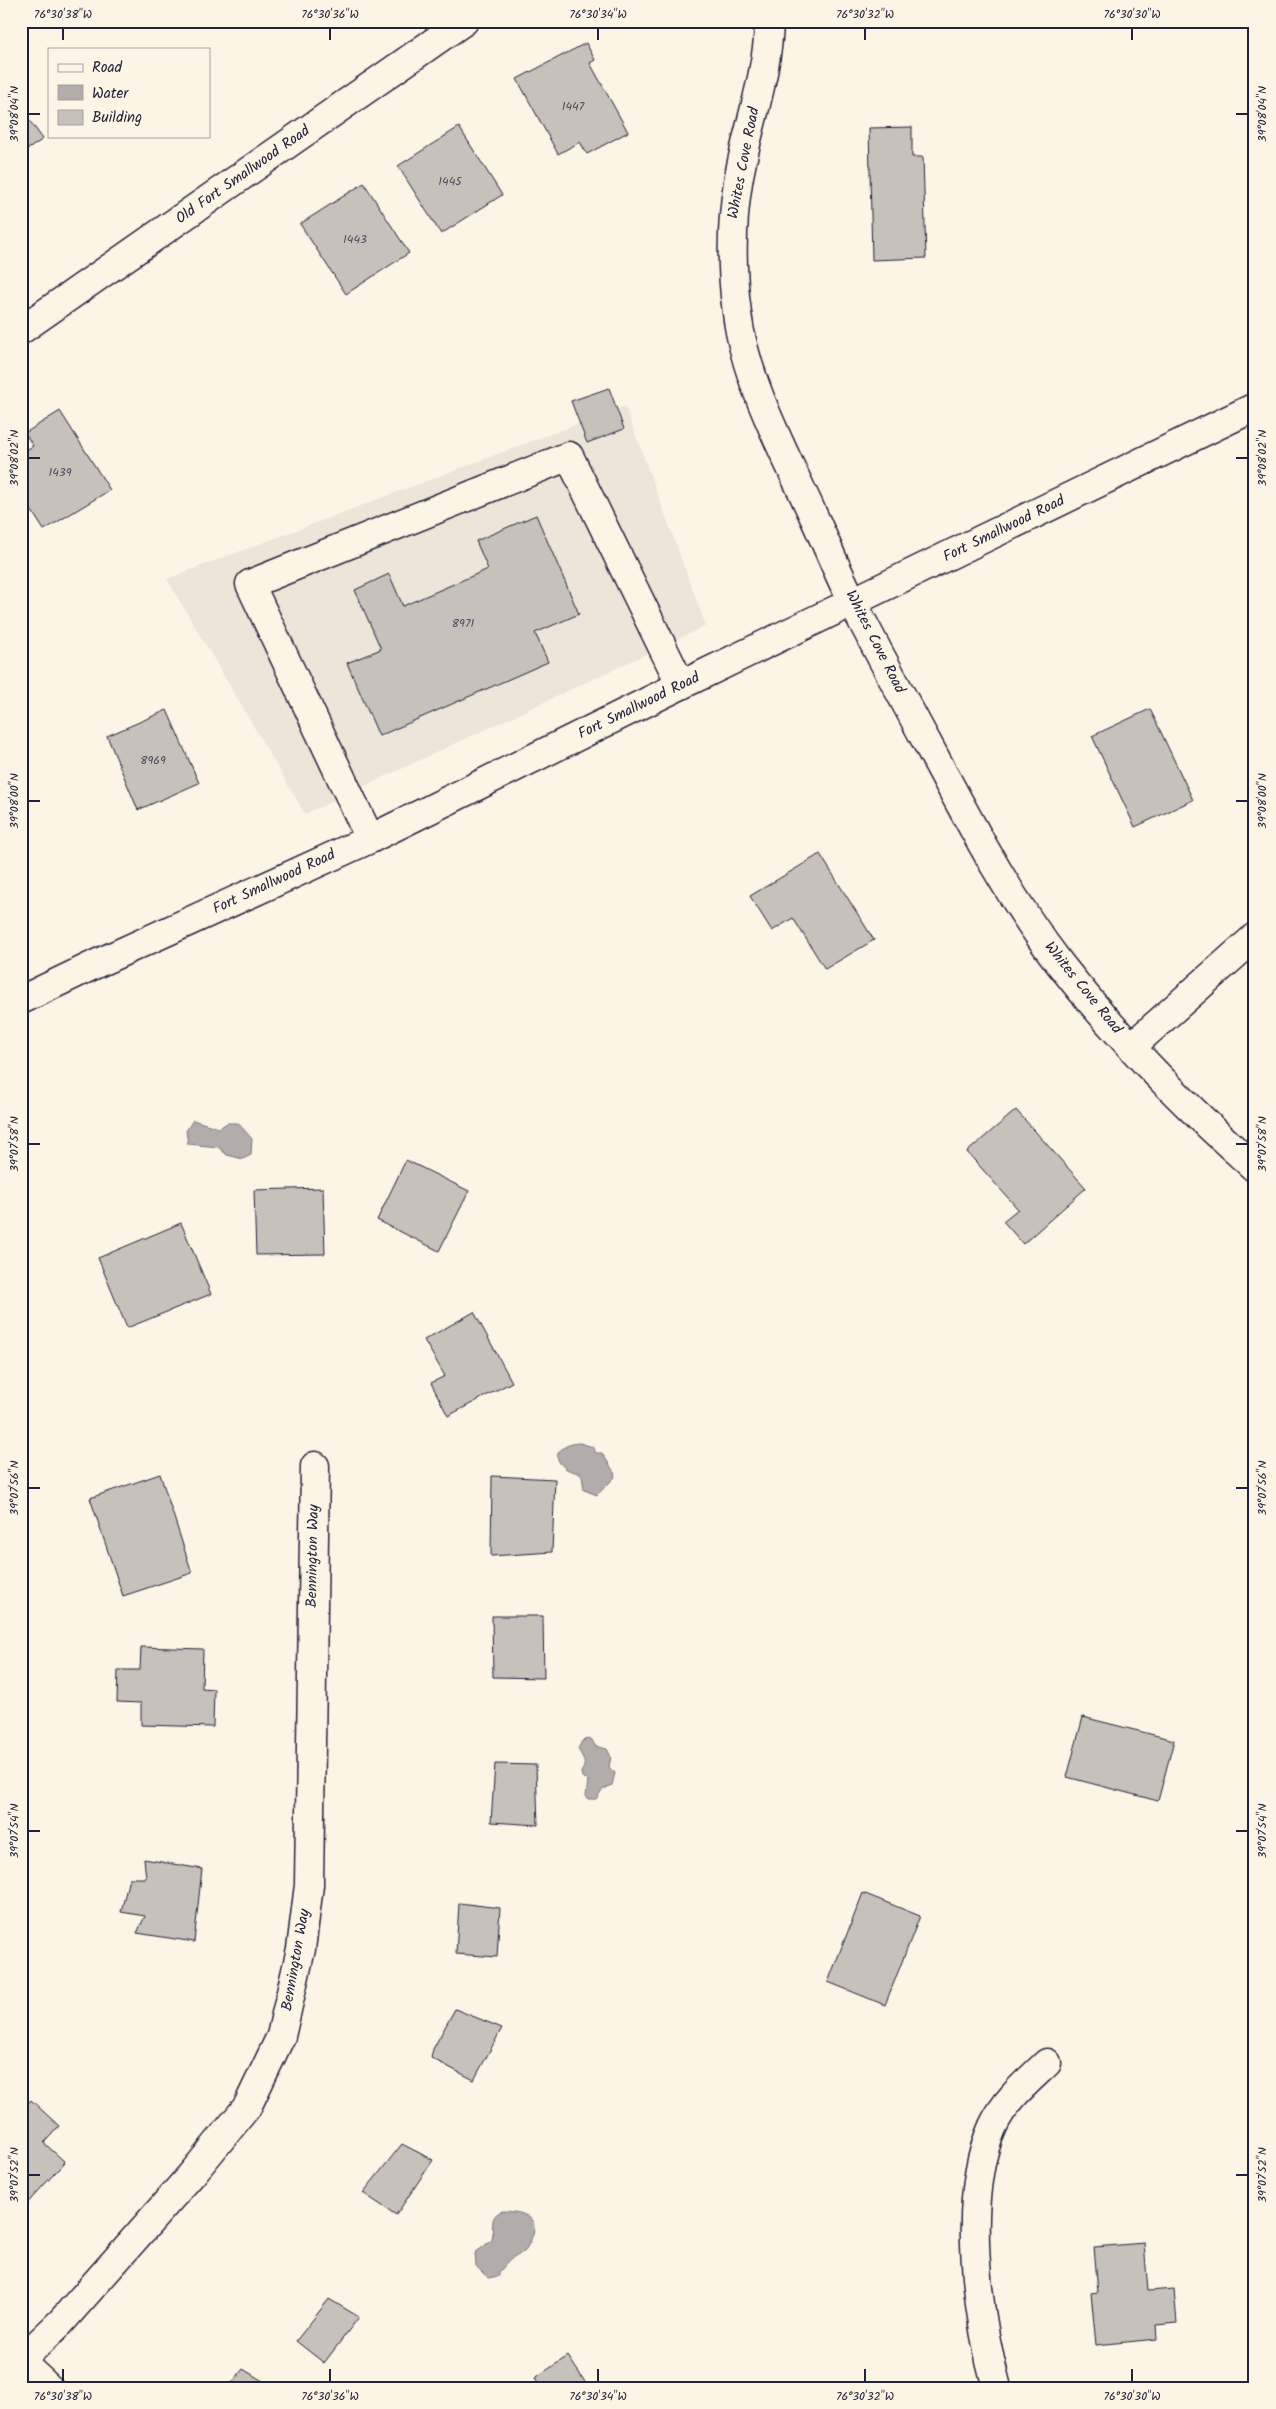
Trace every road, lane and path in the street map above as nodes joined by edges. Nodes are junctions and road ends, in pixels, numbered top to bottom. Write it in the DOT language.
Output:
graph roads {
  1 [pos="464,21"];
  2 [pos="770,21"];
  3 [pos="21,330"];
  4 [pos="1255,407"];
  5 [pos="853,603"];
  6 [pos="681,685"];
  7 [pos="370,839"];
  8 [pos="1255,937"];
  9 [pos="21,1000"];
  10 [pos="1131,1047"];
  11 [pos="1255,1168"];
  12 [pos="315,1466"];
  13 [pos="1047,2063"];
  14 [pos="21,2361"];
  15 [pos="49,2388"];
  16 [pos="997,2388"];
  1 -- 3 [label="street, Old Fort Smallwood Road"];
  2 -- 5 [label="street, Whites Cove Road"];
  4 -- 5 [label="street, Fort Smallwood Road"];
  5 -- 6 [label="street, Fort Smallwood Road"];
  5 -- 10 [label="street, Whites Cove Road"];
  6 -- 7 [label="street, Fort Smallwood Road"];
  6 -- 7 [label="street"];
  7 -- 9 [label="street, Fort Smallwood Road"];
  8 -- 10 [label="street"];
  10 -- 11 [label="street, Whites Cove Road"];
  12 -- 14 [label="street, Bennington Way"];
  13 -- 16 [label="street"];
  14 -- 15 [label="street"];
}
